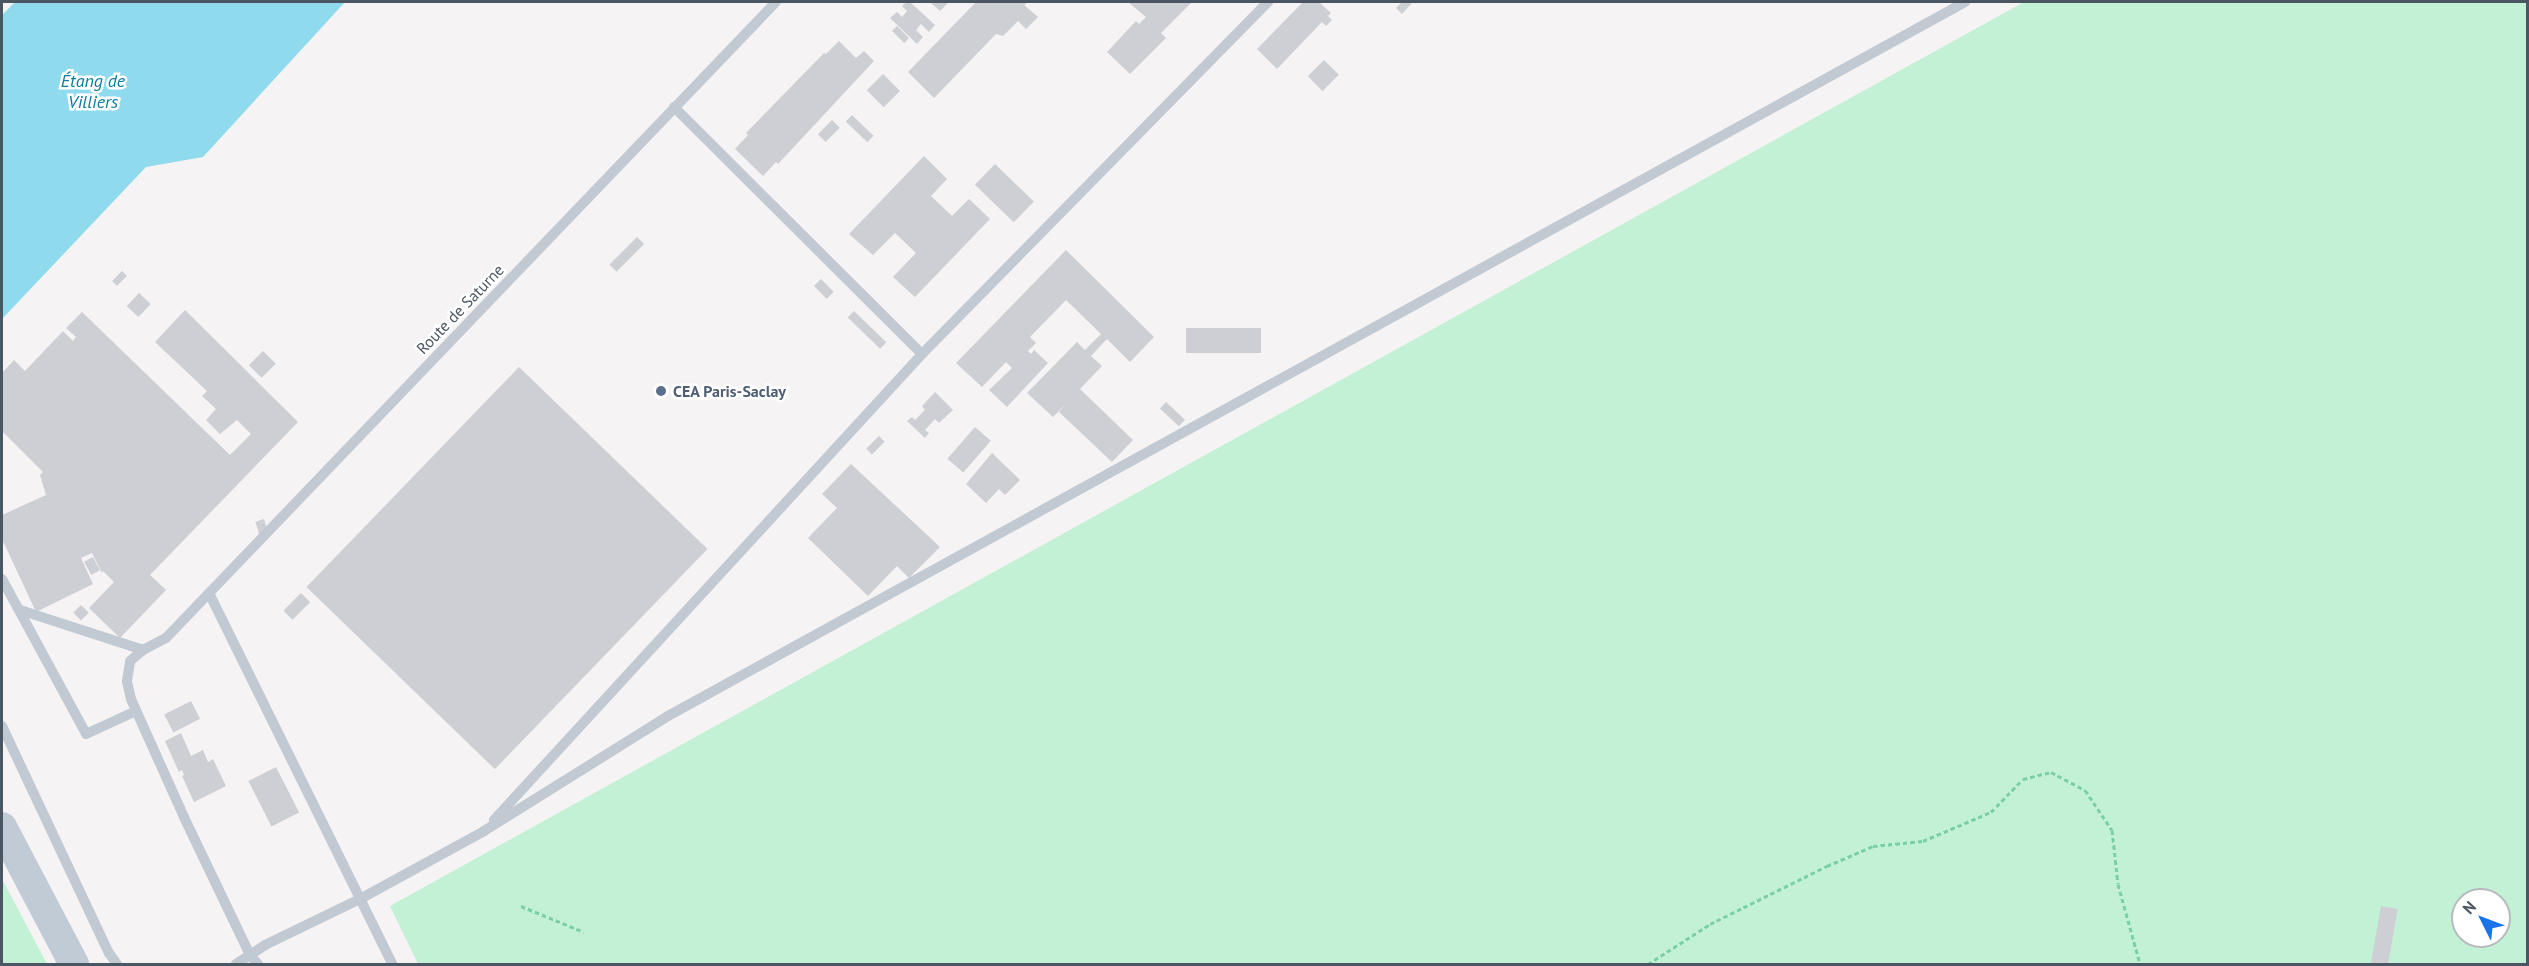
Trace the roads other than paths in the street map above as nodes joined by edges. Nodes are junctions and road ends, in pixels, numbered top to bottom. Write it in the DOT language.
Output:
graph roads {
  1 [pos="776,2"];
  2 [pos="1268,2"];
  3 [pos="1965,2"];
  4 [pos="674,107"];
  5 [pos="922,354"];
  6 [pos="2,579"];
  7 [pos="209,593"];
  8 [pos="20,610"];
  9 [pos="143,650"];
  10 [pos="136,711"];
  11 [pos="2,726"];
  12 [pos="2,827"];
  13 [pos="484,831"];
  14 [pos="360,899"];
  15 [pos="250,955"];
  16 [pos="74,964"];
  17 [pos="117,964"];
  18 [pos="236,964"];
  19 [pos="258,964"];
  20 [pos="392,964"];
  1 -- 4 [label="lane, Route de Saturne"];
  2 -- 5 [label="lane"];
  3 -- 13 [label="lane"];
  4 -- 5 [label="lane"];
  4 -- 7 [label="lane, Route de Saturne"];
  5 -- 13 [label="lane"];
  6 -- 8 [label="lane"];
  7 -- 9 [label="lane, Route de Saturne"];
  7 -- 14 [label="lane"];
  8 -- 9 [label="lane"];
  8 -- 10 [label="lane"];
  9 -- 10 [label="lane"];
  10 -- 15 [label="lane"];
  11 -- 17 [label="lane"];
  12 -- 16 [label="street"];
  13 -- 14 [label="lane"];
  14 -- 15 [label="lane"];
  14 -- 20 [label="lane"];
  15 -- 18 [label="lane"];
  15 -- 19 [label="lane"];
}
